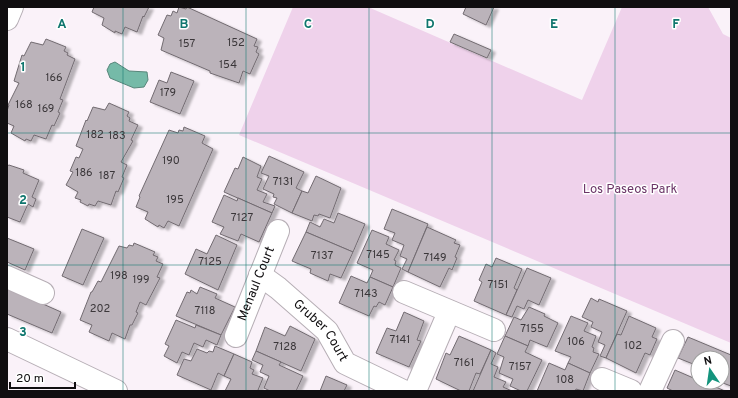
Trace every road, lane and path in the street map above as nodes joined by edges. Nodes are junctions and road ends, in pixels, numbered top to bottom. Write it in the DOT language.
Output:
graph roads {
  1 [pos="12,7"];
  2 [pos="7,19"];
  3 [pos="278,231"];
  4 [pos="260,275"];
  5 [pos="7,277"];
  6 [pos="404,292"];
  7 [pos="43,293"];
  8 [pos="449,312"];
  9 [pos="494,330"];
  10 [pos="236,336"];
  11 [pos="7,339"];
  12 [pos="673,341"];
  13 [pos="602,379"];
  14 [pos="116,391"];
  15 [pos="403,391"];
  16 [pos="415,391"];
  17 [pos="631,391"];
  18 [pos="650,391"];
  1 -- 2 [label="street"];
  3 -- 4 [label="street, Menaul Court"];
  4 -- 10 [label="street, Menaul Court"];
  4 -- 15 [label="street, Gruber Court"];
  5 -- 7 [label="street"];
  6 -- 8 [label="street"];
  8 -- 9 [label="street"];
  8 -- 16 [label="street"];
  11 -- 14 [label="street"];
  12 -- 18 [label="street"];
  13 -- 17 [label="street"];
}
